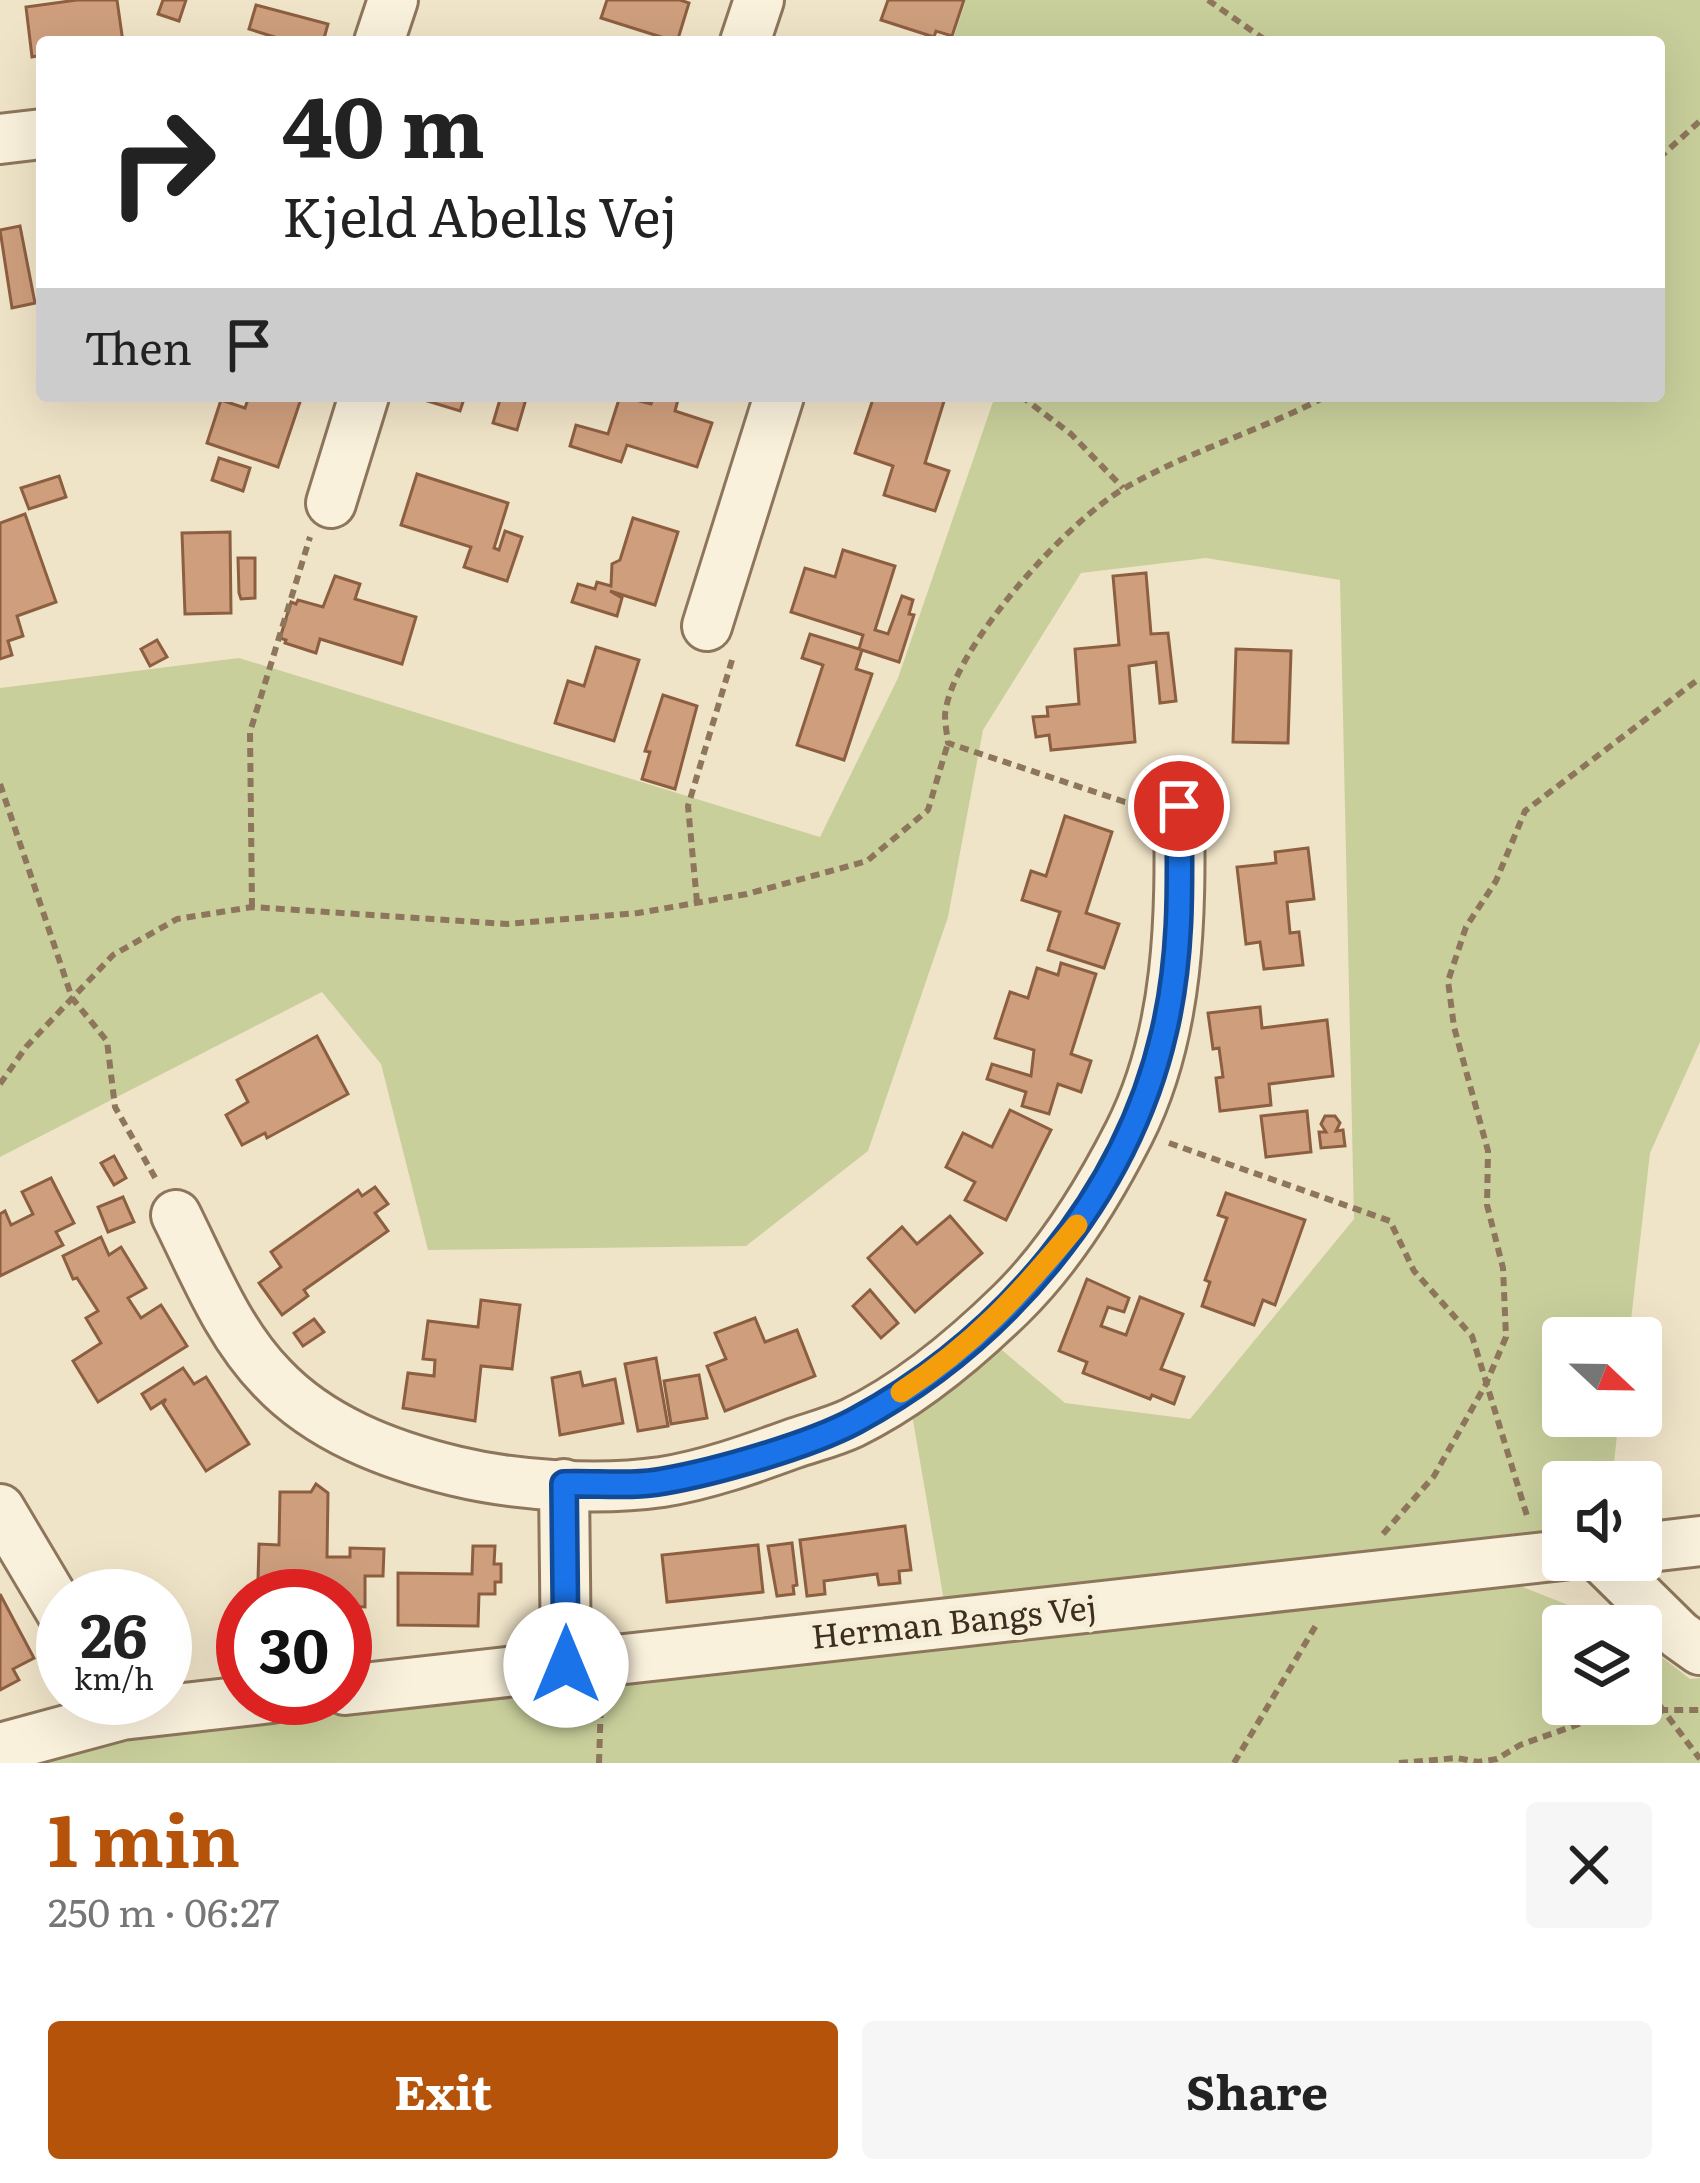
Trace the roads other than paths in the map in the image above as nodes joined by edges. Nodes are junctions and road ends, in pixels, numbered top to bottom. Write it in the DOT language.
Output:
graph roads {
  1 [pos="393,0"];
  2 [pos="758,0"];
  3 [pos="382,36"];
  4 [pos="747,36"];
  5 [pos="36,135"];
  6 [pos="0,139"];
  7 [pos="362,402"];
  8 [pos="777,402"];
  9 [pos="331,503"];
  10 [pos="707,626"];
  11 [pos="1179,806"];
  12 [pos="176,1215"];
  13 [pos="564,1484"];
  14 [pos="0,1509"];
  15 [pos="1700,1541"];
  16 [pos="1662,1546"];
  17 [pos="1542,1557"];
  18 [pos="36,1570"];
  19 [pos="1624,1581"];
  20 [pos="1700,1650"];
  21 [pos="584,1663"];
  22 [pos="372,1687"];
  23 [pos="64,1725"];
  24 [pos="0,1748"];
  1 -- 3 [label="street"];
  2 -- 4 [label="street"];
  5 -- 6 [label="street"];
  7 -- 9 [label="street"];
  8 -- 10 [label="street"];
  11 -- 13 [label="street"];
  12 -- 13 [label="street"];
  13 -- 21 [label="street"];
  14 -- 18 [label="street"];
  15 -- 16 [label="street"];
  17 -- 21 [label="street, Herman Bangs Vej"];
  19 -- 20 [label="street"];
  21 -- 22 [label="street, Herman Bangs Vej"];
  23 -- 24 [label="street"];
}
